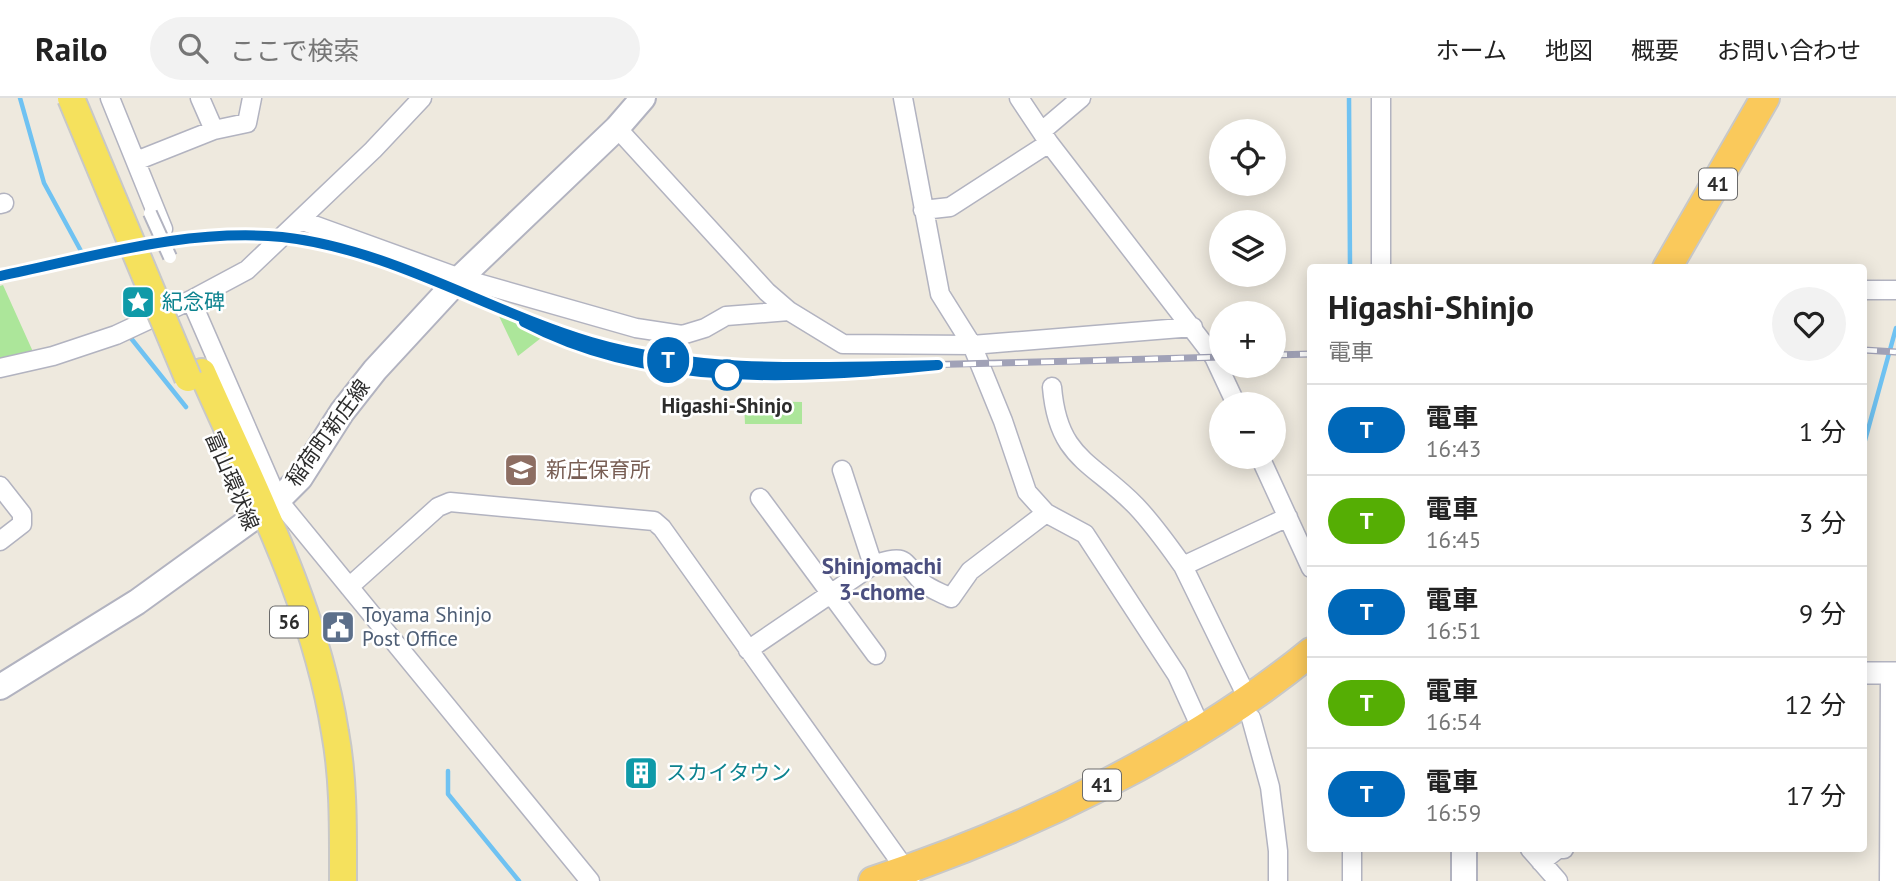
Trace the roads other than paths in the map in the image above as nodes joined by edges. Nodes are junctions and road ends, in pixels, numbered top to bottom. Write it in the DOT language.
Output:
graph roads {
  1 [pos="71,98"];
  2 [pos="90,98"];
  3 [pos="110,98"];
  4 [pos="200,98"];
  5 [pos="253,98"];
  6 [pos="422,98"];
  7 [pos="643,98"];
  8 [pos="903,98"];
  9 [pos="1019,98"];
  10 [pos="1081,98"];
  11 [pos="1381,98"];
  12 [pos="1765,98"];
  13 [pos="1782,98"];
  14 [pos="617,128"];
  15 [pos="214,130"];
  16 [pos="1046,137"];
  17 [pos="136,161"];
  18 [pos="923,210"];
  19 [pos="150,212"];
  20 [pos="300,220"];
  21 [pos="163,229"];
  22 [pos="170,257"];
  23 [pos="1381,264"];
  24 [pos="1669,264"];
  25 [pos="1688,264"];
  26 [pos="460,278"];
  27 [pos="1867,290"];
  28 [pos="1896,290"];
  29 [pos="191,300"];
  30 [pos="789,311"];
  31 [pos="1192,327"];
  32 [pos="972,345"];
  33 [pos="0,368"];
  34 [pos="195,375"];
  35 [pos="1052,387"];
  36 [pos="1230,392"];
  37 [pos="1266,469"];
  38 [pos="842,470"];
  39 [pos="0,486"];
  40 [pos="760,498"];
  41 [pos="263,511"];
  42 [pos="1046,513"];
  43 [pos="1288,517"];
  44 [pos="0,541"];
  45 [pos="1307,559"];
  46 [pos="873,565"];
  47 [pos="1183,566"];
  48 [pos="349,587"];
  49 [pos="830,593"];
  50 [pos="748,650"];
  51 [pos="876,655"];
  52 [pos="1307,656"];
  53 [pos="1867,673"];
  54 [pos="1893,673"];
  55 [pos="1307,677"];
  56 [pos="0,687"];
  57 [pos="1250,709"];
  58 [pos="1201,728"];
  59 [pos="1352,852"];
  60 [pos="1464,852"];
  61 [pos="1536,855"];
  62 [pos="903,878"];
  63 [pos="1353,879"];
  64 [pos="327,881"];
  65 [pos="342,881"];
  66 [pos="590,881"];
  67 [pos="1279,881"];
  68 [pos="1464,881"];
  69 [pos="1558,881"];
  70 [pos="1889,881"];
  1 -- 34 [label="main road, 富山環状線 / 56, bridge"];
  2 -- 34 [label="main road, 富山環状線 / 56"];
  3 -- 17 [label="street"];
  4 -- 15 [label="street"];
  5 -- 15 [label="street"];
  6 -- 20 [label="street"];
  7 -- 14 [label="main road, 稲荷町新庄線"];
  8 -- 18 [label="street"];
  9 -- 16 [label="street"];
  10 -- 16 [label="street"];
  11 -- 23 [label="street"];
  12 -- 24 [label="highway, 41"];
  13 -- 25 [label="highway, 41"];
  14 -- 26 [label="main road, 稲荷町新庄線"];
  14 -- 30 [label="street"];
  15 -- 17 [label="street"];
  16 -- 18 [label="street"];
  16 -- 31 [label="street"];
  17 -- 21 [label="street"];
  18 -- 32 [label="street"];
  19 -- 22 [label="street, bridge"];
  20 -- 26 [label="street"];
  20 -- 29 [label="street"];
  26 -- 30 [label="street"];
  26 -- 41 [label="main road, 稲荷町新庄線"];
  27 -- 28 [label="street"];
  29 -- 33 [label="street"];
  29 -- 41 [label="street"];
  30 -- 32 [label="street"];
  31 -- 32 [label="street"];
  31 -- 36 [label="street"];
  32 -- 42 [label="street"];
  34 -- 41 [label="main road, 富山環状線 / 56"];
  35 -- 47 [label="street"];
  37 -- 43 [label="street"];
  38 -- 46 [label="street"];
  39 -- 44 [label="street"];
  40 -- 49 [label="street"];
  41 -- 48 [label="street"];
  41 -- 56 [label="main road, 稲荷町新庄線"];
  41 -- 64 [label="main road, 富山環状線 / 56"];
  41 -- 65 [label="main road, 富山環状線 / 56"];
  42 -- 46 [label="street"];
  42 -- 58 [label="street"];
  43 -- 45 [label="street"];
  43 -- 47 [label="street"];
  46 -- 49 [label="street"];
  47 -- 57 [label="street"];
  48 -- 50 [label="street"];
  48 -- 66 [label="street"];
  49 -- 50 [label="street"];
  49 -- 51 [label="street"];
  50 -- 62 [label="street"];
  52 -- 57 [label="highway, 41"];
  53 -- 54 [label="street"];
  54 -- 70 [label="street"];
  55 -- 57 [label="highway, 41"];
  57 -- 58 [label="highway, 41"];
  57 -- 62 [label="highway, 41"];
  57 -- 67 [label="street"];
  58 -- 62 [label="highway, 41"];
  59 -- 63 [label="street"];
  60 -- 68 [label="main road"];
  61 -- 69 [label="street"];
}
